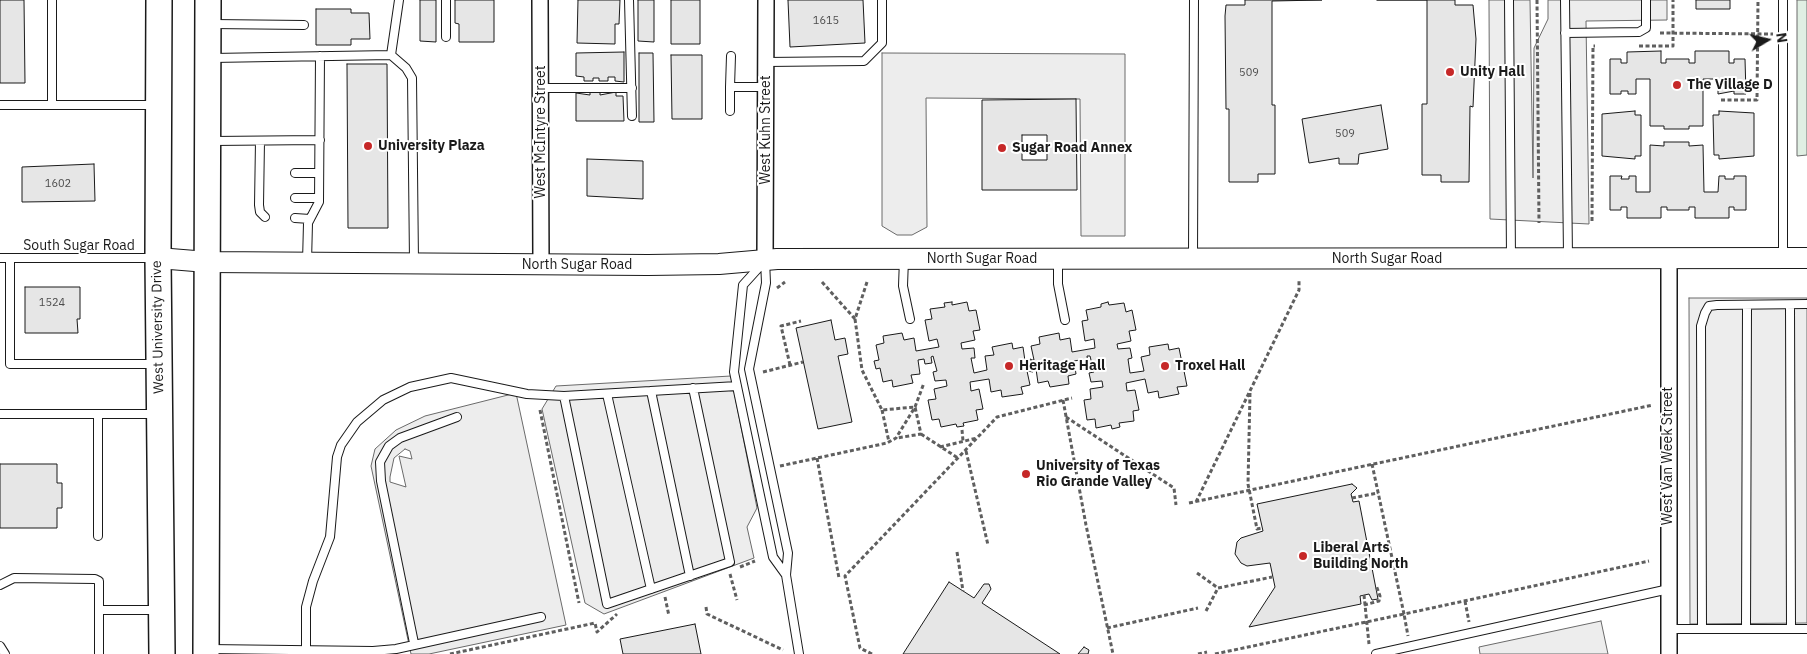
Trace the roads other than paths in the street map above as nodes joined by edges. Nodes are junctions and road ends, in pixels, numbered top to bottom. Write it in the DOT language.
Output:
graph roads {
  1 [pos="52,0"];
  2 [pos="159,0"];
  3 [pos="399,0"];
  4 [pos="446,0"];
  5 [pos="540,0"];
  6 [pos="629,0"];
  7 [pos="766,0"];
  8 [pos="882,0"];
  9 [pos="1194,0"];
  10 [pos="1509,0"];
  11 [pos="1565,0"];
  12 [pos="1646,0"];
  13 [pos="1783,0"];
  14 [pos="208,12"];
  15 [pos="304,25"];
  16 [pos="1565,33"];
  17 [pos="446,37"];
  18 [pos="391,55"];
  19 [pos="320,56"];
  20 [pos="731,56"];
  21 [pos="208,58"];
  22 [pos="766,62"];
  23 [pos="730,87"];
  24 [pos="766,87"];
  25 [pos="541,88"];
  26 [pos="632,88"];
  27 [pos="52,105"];
  28 [pos="158,105"];
  29 [pos="0,106"];
  30 [pos="730,112"];
  31 [pos="632,116"];
  32 [pos="320,140"];
  33 [pos="207,141"];
  34 [pos="260,141"];
  35 [pos="295,172"];
  36 [pos="319,173"];
  37 [pos="295,198"];
  38 [pos="319,198"];
  39 [pos="265,217"];
  40 [pos="295,218"];
  41 [pos="310,219"];
  42 [pos="0,258"];
  43 [pos="10,258"];
  44 [pos="158,258"];
  45 [pos="1568,258"];
  46 [pos="1669,258"];
  47 [pos="1783,258"];
  48 [pos="1807,258"];
  49 [pos="904,259"];
  50 [pos="1058,259"];
  51 [pos="1193,259"];
  52 [pos="1511,259"];
  53 [pos="765,260"];
  54 [pos="207,262"];
  55 [pos="307,262"];
  56 [pos="541,264"];
  57 [pos="414,265"];
  58 [pos="1807,304"];
  59 [pos="1747,305"];
  60 [pos="1790,305"];
  61 [pos="910,319"];
  62 [pos="1065,320"];
  63 [pos="159,364"];
  64 [pos="735,365"];
  65 [pos="749,369"];
  66 [pos="737,386"];
  67 [pos="693,388"];
  68 [pos="651,391"];
  69 [pos="607,394"];
  70 [pos="564,396"];
  71 [pos="0,414"];
  72 [pos="98,414"];
  73 [pos="159,414"];
  74 [pos="457,417"];
  75 [pos="98,536"];
  76 [pos="786,575"];
  77 [pos="690,576"];
  78 [pos="0,585"];
  79 [pos="651,589"];
  80 [pos="1669,589"];
  81 [pos="99,610"];
  82 [pos="162,610"];
  83 [pos="541,617"];
  84 [pos="1668,629"];
  85 [pos="1702,629"];
  86 [pos="1746,629"];
  87 [pos="1791,629"];
  88 [pos="1807,629"];
  89 [pos="414,643"];
  90 [pos="0,647"];
  91 [pos="206,652"];
  92 [pos="306,652"];
  93 [pos="373,653"];
  94 [pos="6,654"];
  95 [pos="99,654"];
  96 [pos="162,654"];
  97 [pos="799,654"];
  98 [pos="1376,654"];
  99 [pos="1668,654"];
  1 -- 27 [label="lane"];
  2 -- 28 [label="main road, West University Drive"];
  3 -- 18 [label="lane"];
  4 -- 17 [label="lane"];
  5 -- 25 [label="street, West McIntyre Street"];
  6 -- 26 [label="lane"];
  7 -- 22 [label="street, West Kuhn Street"];
  8 -- 22 [label="lane"];
  9 -- 51 [label="lane"];
  10 -- 52 [label="lane"];
  11 -- 16 [label="lane"];
  12 -- 16 [label="lane"];
  13 -- 47 [label="lane"];
  14 -- 15 [label="lane"];
  14 -- 21 [label="main road"];
  16 -- 45 [label="lane"];
  18 -- 19 [label="lane"];
  18 -- 57 [label="lane"];
  19 -- 21 [label="lane"];
  19 -- 32 [label="lane"];
  20 -- 23 [label="lane"];
  21 -- 33 [label="main road"];
  22 -- 24 [label="street, West Kuhn Street"];
  23 -- 24 [label="lane"];
  23 -- 30 [label="lane"];
  24 -- 53 [label="street, West Kuhn Street"];
  25 -- 26 [label="lane"];
  25 -- 56 [label="street, West McIntyre Street"];
  26 -- 31 [label="lane"];
  27 -- 28 [label="lane"];
  27 -- 29 [label="lane"];
  28 -- 44 [label="main road, West University Drive"];
  32 -- 34 [label="lane"];
  32 -- 36 [label="lane"];
  33 -- 34 [label="lane"];
  33 -- 54 [label="main road"];
  34 -- 39 [label="lane"];
  35 -- 36 [label="lane"];
  36 -- 38 [label="lane"];
  37 -- 38 [label="lane"];
  38 -- 41 [label="lane"];
  40 -- 41 [label="lane"];
  41 -- 55 [label="lane"];
  42 -- 43 [label="lane, South Sugar Road"];
  43 -- 44 [label="lane, South Sugar Road"];
  43 -- 63 [label="lane"];
  44 -- 54 [label="street, North Sugar Road"];
  44 -- 63 [label="main road, West University Drive"];
  45 -- 46 [label="street, North Sugar Road"];
  45 -- 52 [label="street, North Sugar Road"];
  46 -- 47 [label="street, North Sugar Road"];
  46 -- 80 [label="street, West Van Week Street"];
  47 -- 48 [label="street, North Sugar Road"];
  49 -- 50 [label="street, North Sugar Road"];
  49 -- 53 [label="street, North Sugar Road"];
  49 -- 61 [label="lane"];
  50 -- 51 [label="street, North Sugar Road"];
  50 -- 62 [label="lane"];
  51 -- 52 [label="street, North Sugar Road"];
  53 -- 56 [label="street, North Sugar Road"];
  53 -- 64 [label="lane"];
  53 -- 65 [label="lane"];
  54 -- 55 [label="street, North Sugar Road"];
  54 -- 91 [label="main road"];
  55 -- 57 [label="street, North Sugar Road"];
  56 -- 57 [label="street, North Sugar Road"];
  58 -- 60 [label="lane"];
  59 -- 60 [label="lane"];
  59 -- 85 [label="lane"];
  59 -- 86 [label="lane"];
  60 -- 87 [label="lane"];
  63 -- 73 [label="main road, West University Drive"];
  64 -- 65 [label="lane"];
  64 -- 66 [label="lane"];
  65 -- 76 [label="lane"];
  66 -- 67 [label="lane"];
  66 -- 76 [label="lane"];
  67 -- 68 [label="lane"];
  67 -- 77 [label="lane"];
  68 -- 69 [label="lane"];
  68 -- 77 [label="lane"];
  69 -- 70 [label="lane"];
  69 -- 79 [label="lane"];
  70 -- 79 [label="lane"];
  70 -- 92 [label="lane"];
  71 -- 72 [label="lane"];
  72 -- 73 [label="lane"];
  72 -- 75 [label="lane"];
  73 -- 82 [label="main road, West University Drive"];
  74 -- 89 [label="lane"];
  76 -- 97 [label="lane"];
  77 -- 79 [label="lane"];
  78 -- 81 [label="lane"];
  80 -- 84 [label="street, West Van Week Street"];
  80 -- 98 [label="lane"];
  81 -- 82 [label="lane"];
  81 -- 95 [label="lane"];
  82 -- 96 [label="main road, West University Drive"];
  83 -- 89 [label="lane"];
  84 -- 85 [label="lane"];
  84 -- 99 [label="street, West Van Week Street"];
  85 -- 86 [label="lane"];
  86 -- 87 [label="lane"];
  87 -- 88 [label="lane"];
  89 -- 93 [label="lane"];
  90 -- 94 [label="lane"];
  91 -- 92 [label="lane"];
  92 -- 93 [label="lane"];
}
